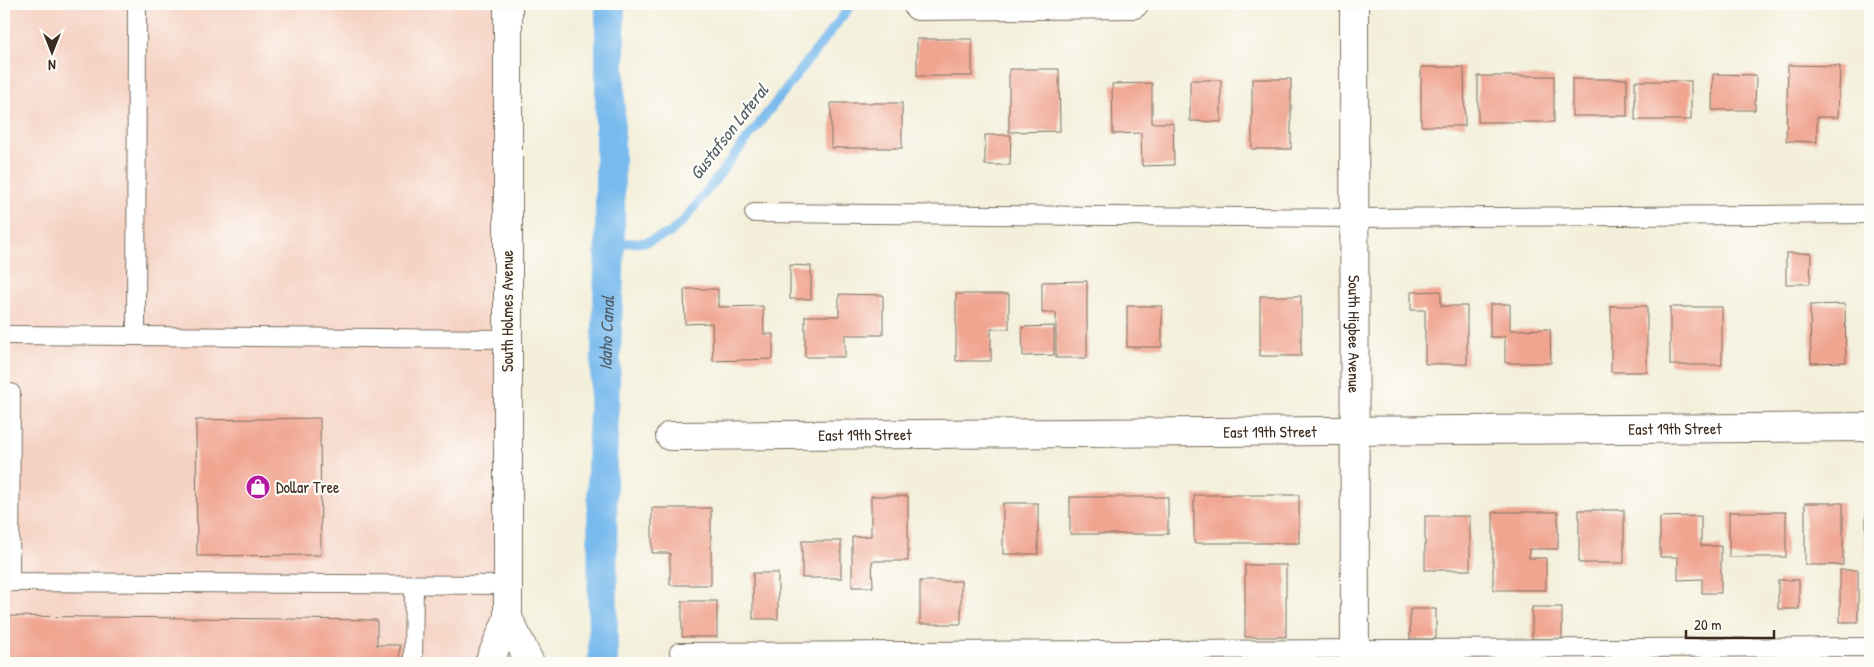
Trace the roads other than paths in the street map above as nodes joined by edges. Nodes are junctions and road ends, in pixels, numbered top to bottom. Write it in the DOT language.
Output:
graph roads {
  1 [pos="137,4"];
  2 [pos="508,4"];
  3 [pos="1134,4"];
  4 [pos="1354,4"];
  5 [pos="918,6"];
  6 [pos="754,213"];
  7 [pos="1870,214"];
  8 [pos="1355,218"];
  9 [pos="4,335"];
  10 [pos="136,335"];
  11 [pos="507,339"];
  12 [pos="4,393"];
  13 [pos="1870,427"];
  14 [pos="1354,431"];
  15 [pos="670,436"];
  16 [pos="414,584"];
  17 [pos="508,585"];
  18 [pos="508,618"];
  19 [pos="1870,647"];
  20 [pos="679,652"];
  21 [pos="1355,656"];
  22 [pos="413,663"];
  23 [pos="489,663"];
  24 [pos="530,663"];
  1 -- 10 [label="lane"];
  2 -- 11 [label="street, South Holmes Avenue"];
  3 -- 5 [label="street"];
  4 -- 8 [label="street, South Higbee Avenue"];
  6 -- 8 [label="lane"];
  7 -- 8 [label="lane"];
  8 -- 14 [label="street, South Higbee Avenue"];
  9 -- 10 [label="lane"];
  10 -- 11 [label="lane"];
  11 -- 17 [label="street, South Holmes Avenue"];
  12 -- 16 [label="lane"];
  13 -- 14 [label="street, East 19th Street"];
  14 -- 15 [label="street, East 19th Street"];
  14 -- 21 [label="street, South Higbee Avenue"];
  16 -- 17 [label="lane"];
  16 -- 22 [label="lane"];
  17 -- 18 [label="street, South Holmes Avenue"];
  18 -- 23 [label="street, South Holmes Avenue"];
  18 -- 24 [label="street, South Holmes Avenue"];
  19 -- 21 [label="lane"];
  20 -- 21 [label="lane"];
}
